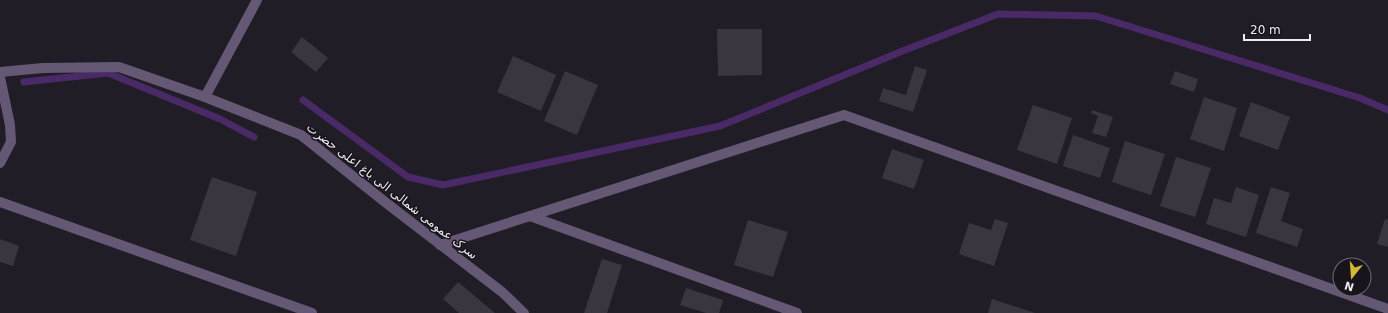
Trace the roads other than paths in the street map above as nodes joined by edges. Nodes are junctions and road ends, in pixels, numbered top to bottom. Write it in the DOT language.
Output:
graph roads {
  1 [pos="257,0"];
  2 [pos="0,72"];
  3 [pos="0,77"];
  4 [pos="205,97"];
  5 [pos="0,163"];
  6 [pos="0,202"];
  7 [pos="530,216"];
  8 [pos="440,245"];
  9 [pos="1388,310"];
  10 [pos="312,313"];
  11 [pos="524,313"];
  12 [pos="797,313"];
  1 -- 4 [label="street"];
  2 -- 4 [label="street, سرک عمومی شمالی الی باغ اعلی حضرت"];
  3 -- 5 [label="street"];
  4 -- 8 [label="street, سرک عمومی شمالی الی باغ اعلی حضرت"];
  6 -- 10 [label="street"];
  7 -- 8 [label="street"];
  7 -- 9 [label="street"];
  7 -- 12 [label="street"];
  8 -- 11 [label="street, سرک عمومی شمالی الی باغ اعلی حضرت"];
}
